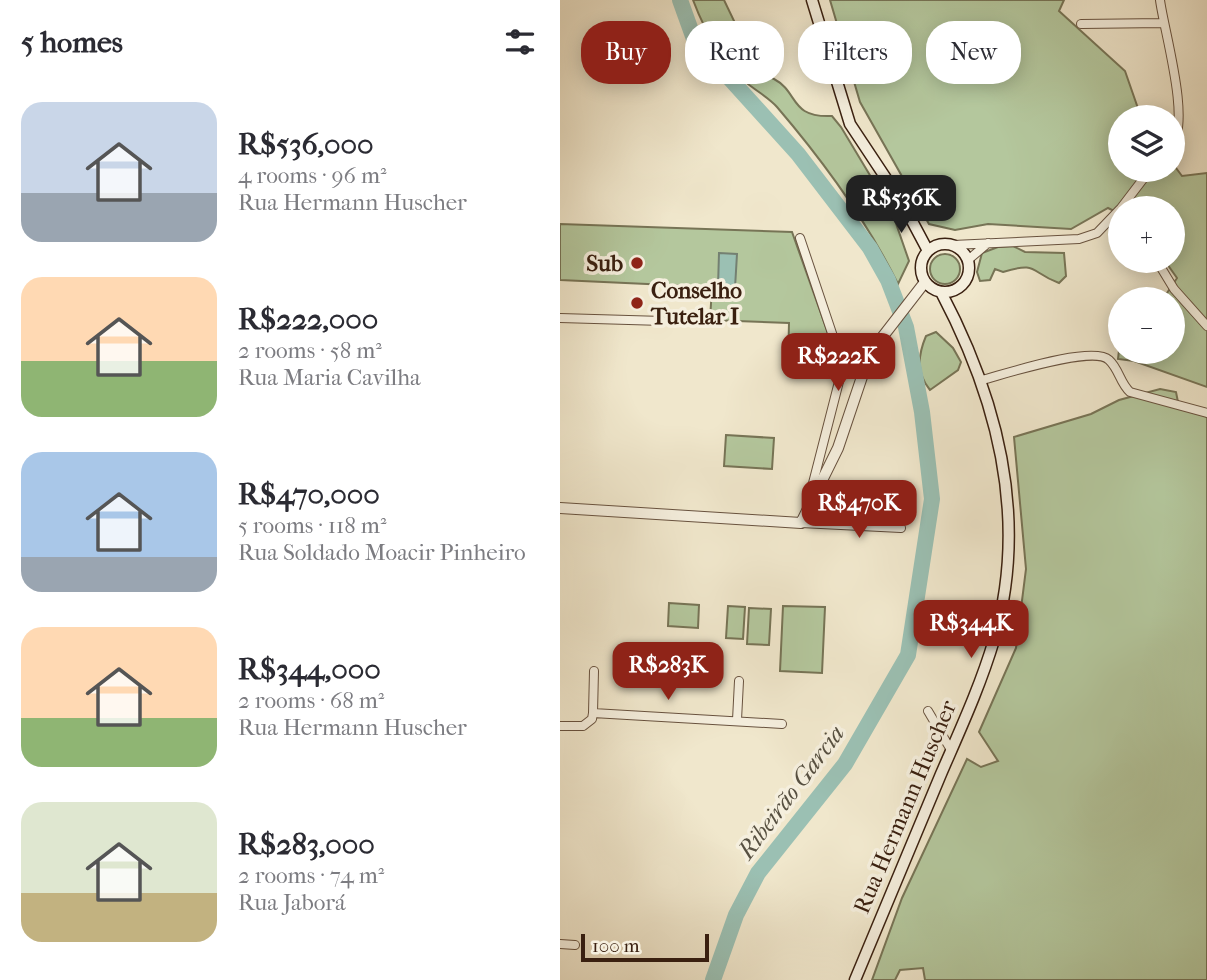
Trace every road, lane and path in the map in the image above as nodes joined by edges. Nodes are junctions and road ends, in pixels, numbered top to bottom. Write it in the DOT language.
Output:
graph roads {
  1 [pos="812,0"];
  2 [pos="1160,0"];
  3 [pos="1163,23"];
  4 [pos="1081,24"];
  5 [pos="1178,105"];
  6 [pos="1141,182"];
  7 [pos="1130,196"];
  8 [pos="1108,225"];
  9 [pos="800,238"];
  10 [pos="991,242"];
  11 [pos="953,245"];
  12 [pos="928,251"];
  13 [pos="968,260"];
  14 [pos="1164,273"];
  15 [pos="925,282"];
  16 [pos="958,288"];
  17 [pos="941,292"];
  18 [pos="560,318"];
  19 [pos="663,321"];
  20 [pos="956,324"];
  21 [pos="1207,326"];
  22 [pos="982,380"];
  23 [pos="1207,413"];
  24 [pos="813,499"];
  25 [pos="560,508"];
  26 [pos="801,523"];
  27 [pos="901,528"];
  28 [pos="594,671"];
  29 [pos="739,681"];
  30 [pos="928,711"];
  31 [pos="593,713"];
  32 [pos="737,720"];
  33 [pos="782,724"];
  34 [pos="560,726"];
  35 [pos="951,750"];
  36 [pos="560,944"];
  37 [pos="575,945"];
  38 [pos="855,980"];
  1 -- 12 [label="main road"];
  2 -- 3 [label="street"];
  3 -- 4 [label="street"];
  3 -- 5 [label="street"];
  6 -- 7 [label="street"];
  8 -- 10 [label="street"];
  9 -- 24 [label="street"];
  10 -- 11 [label="street"];
  10 -- 13 [label="street"];
  11 -- 12 [label="main road"];
  11 -- 13 [label="main road"];
  12 -- 15 [label="main road"];
  13 -- 16 [label="main road"];
  14 -- 21 [label="street"];
  15 -- 17 [label="main road"];
  15 -- 24 [label="street"];
  16 -- 17 [label="main road"];
  16 -- 20 [label="main road, Rua Hermann Huscher"];
  17 -- 20 [label="main road, Rua Hermann Huscher"];
  18 -- 19 [label="street"];
  20 -- 22 [label="main road, Rua Hermann Huscher"];
  22 -- 23 [label="street"];
  22 -- 35 [label="main road, Rua Hermann Huscher"];
  24 -- 26 [label="street"];
  25 -- 26 [label="street"];
  26 -- 27 [label="street"];
  28 -- 31 [label="street"];
  29 -- 32 [label="street"];
  30 -- 35 [label="street"];
  31 -- 32 [label="street"];
  31 -- 34 [label="street"];
  32 -- 33 [label="street"];
  35 -- 38 [label="main road, Rua Hermann Huscher"];
  36 -- 37 [label="street"];
}
